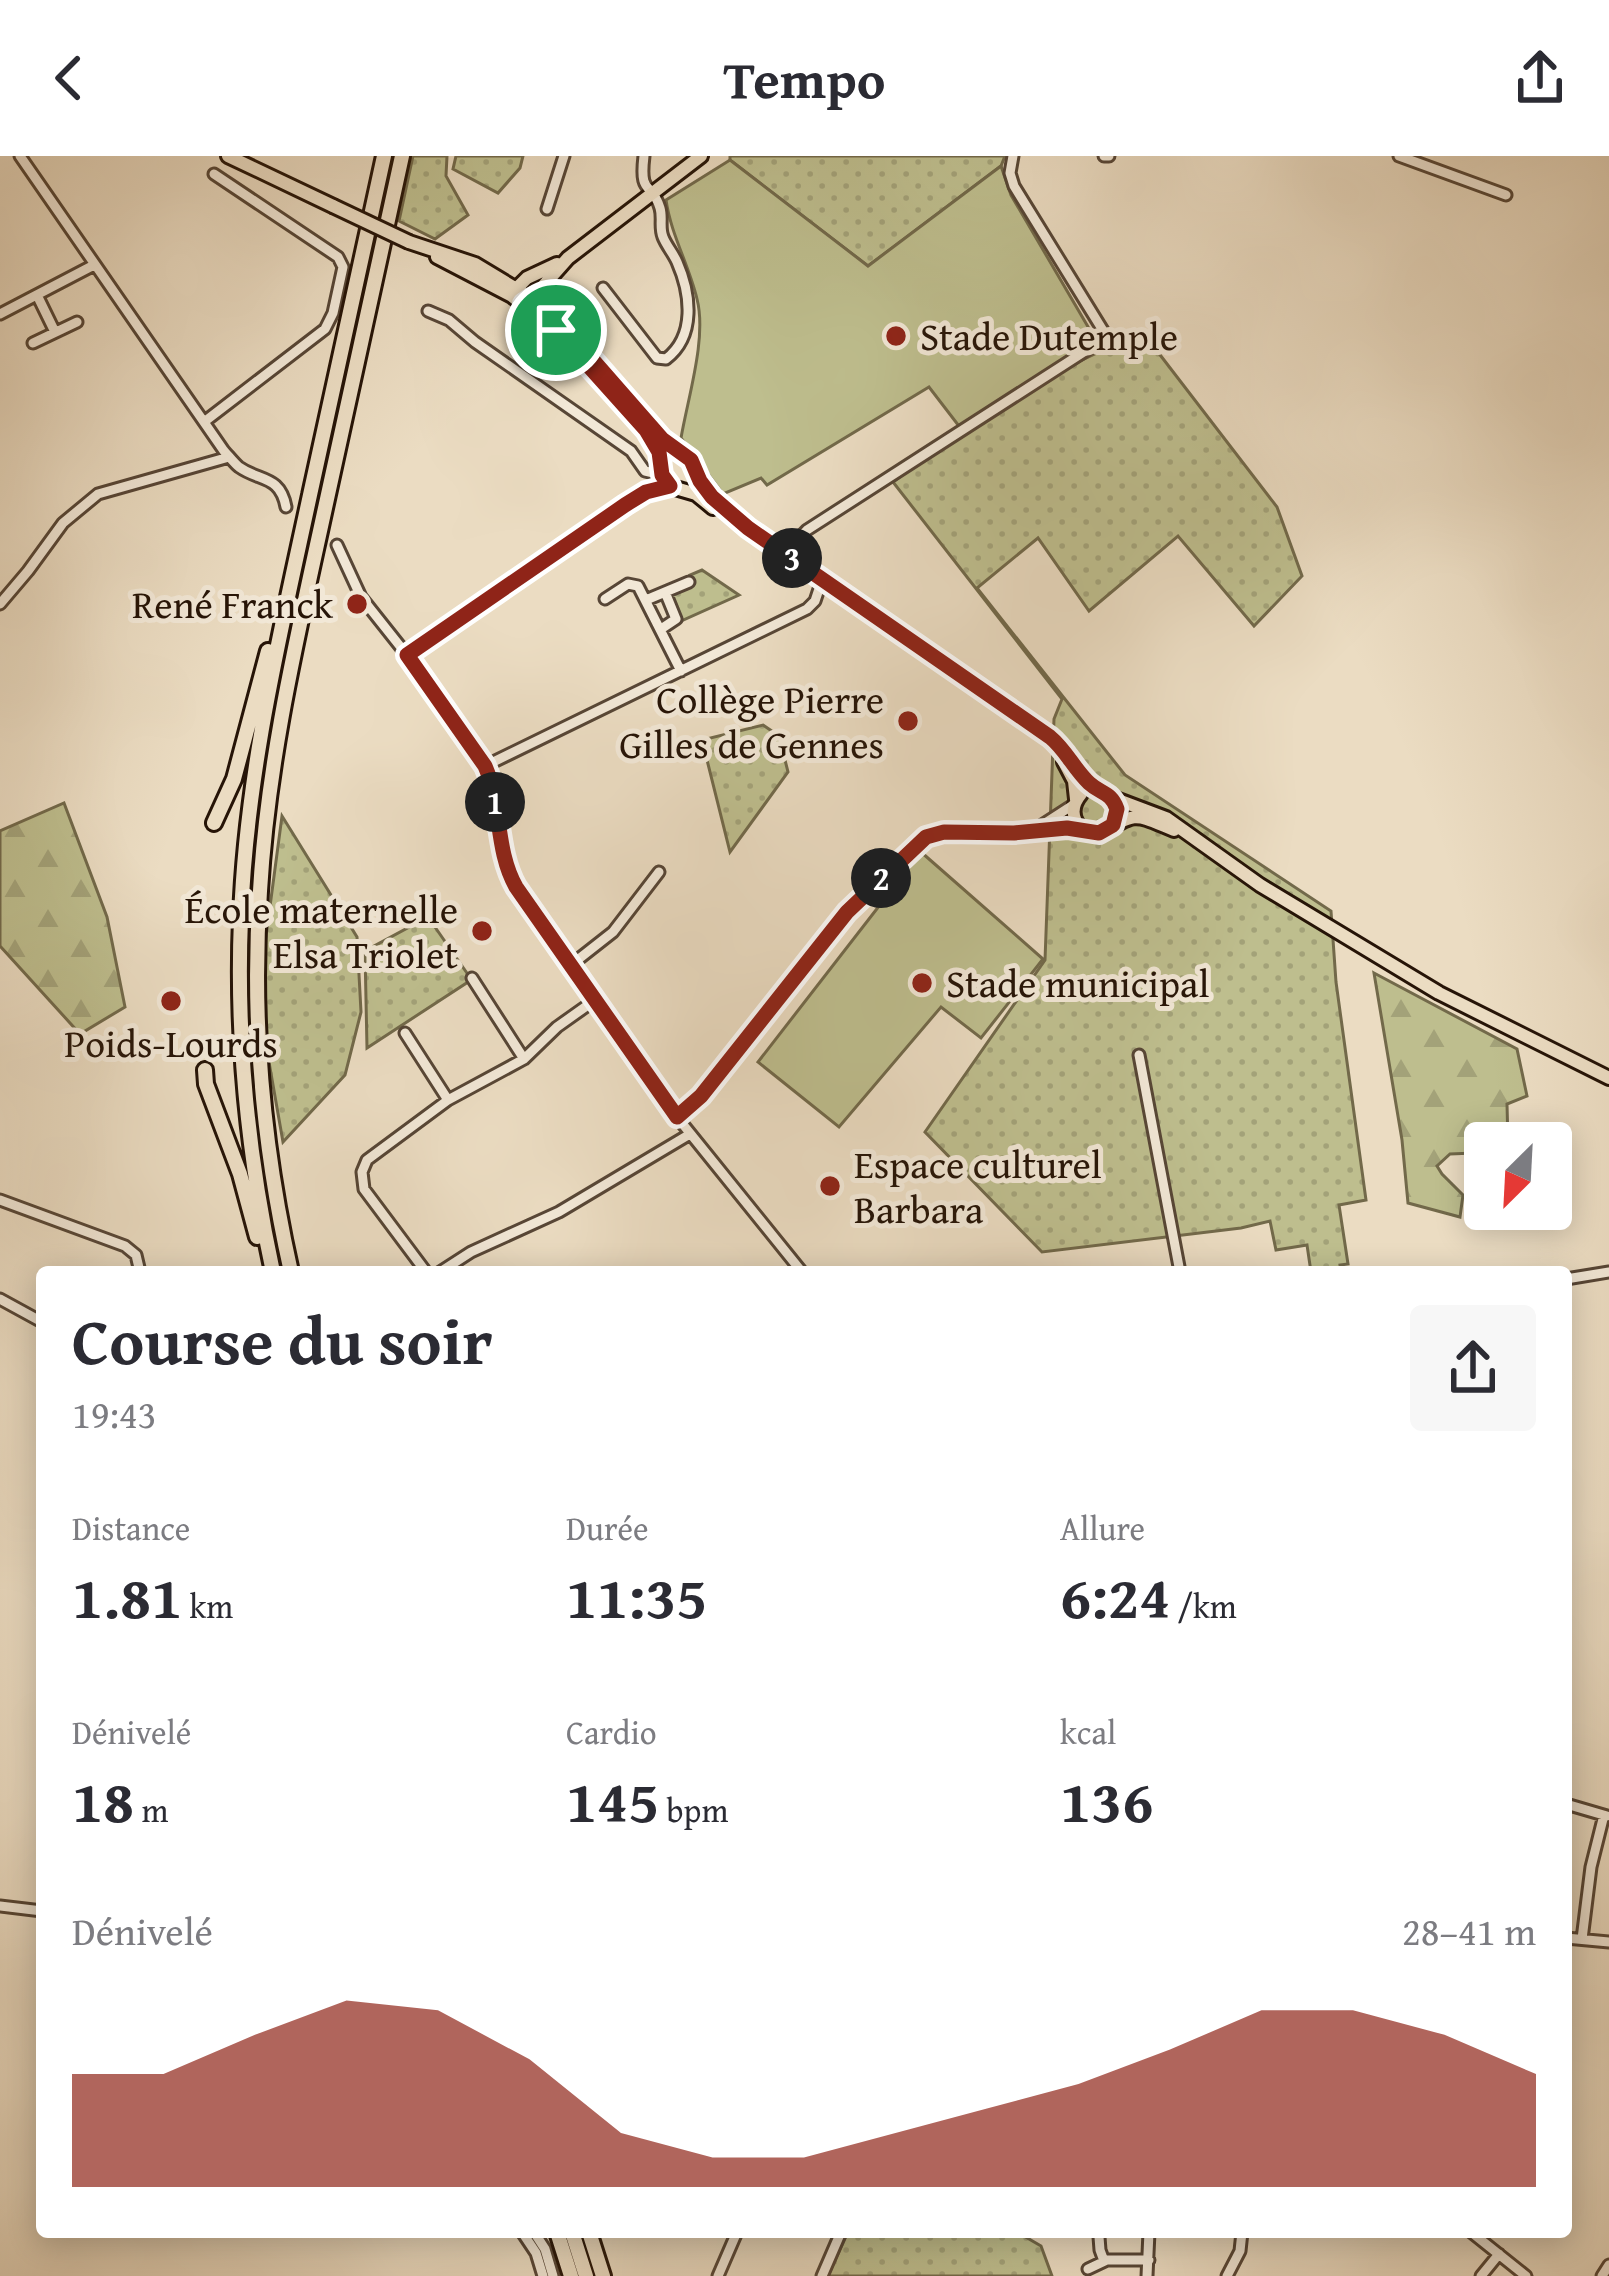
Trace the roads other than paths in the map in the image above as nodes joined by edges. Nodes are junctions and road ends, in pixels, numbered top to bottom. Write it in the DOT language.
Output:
graph roads {
  1 [pos="20,156"];
  2 [pos="228,156"];
  3 [pos="384,156"];
  4 [pos="402,156"];
  5 [pos="564,156"];
  6 [pos="644,156"];
  7 [pos="701,156"];
  8 [pos="1013,156"];
  9 [pos="1400,156"];
  10 [pos="214,174"];
  11 [pos="651,194"];
  12 [pos="1506,194"];
  13 [pos="547,209"];
  14 [pos="94,265"];
  15 [pos="603,288"];
  16 [pos="37,295"];
  17 [pos="521,296"];
  18 [pos="428,311"];
  19 [pos="0,314"];
  20 [pos="77,322"];
  21 [pos="56,332"];
  22 [pos="33,343"];
  23 [pos="204,422"];
  24 [pos="683,455"];
  25 [pos="229,457"];
  26 [pos="696,473"];
  27 [pos="669,479"];
  28 [pos="286,507"];
  29 [pos="337,545"];
  30 [pos="784,553"];
  31 [pos="689,581"];
  32 [pos="820,586"];
  33 [pos="290,590"];
  34 [pos="665,592"];
  35 [pos="605,599"];
  36 [pos="646,600"];
  37 [pos="0,604"];
  38 [pos="661,629"];
  39 [pos="407,655"];
  40 [pos="681,671"];
  41 [pos="485,766"];
  42 [pos="1099,790"];
  43 [pos="1113,798"];
  44 [pos="1075,802"];
  45 [pos="1114,822"];
  46 [pos="214,823"];
  47 [pos="1081,829"];
  48 [pos="1028,832"];
  49 [pos="1187,836"];
  50 [pos="658,872"];
  51 [pos="571,965"];
  52 [pos="472,978"];
  53 [pos="595,1000"];
  54 [pos="405,1033"];
  55 [pos="1139,1055"];
  56 [pos="524,1059"];
  57 [pos="205,1070"];
  58 [pos="1609,1078"];
  59 [pos="448,1100"];
  60 [pos="677,1117"];
  61 [pos="690,1134"];
  62 [pos="0,1200"];
  63 [pos="139,1266"];
  64 [pos="269,1266"];
  65 [pos="270,1266"];
  66 [pos="290,1266"];
  67 [pos="421,1266"];
  68 [pos="449,1266"];
  69 [pos="797,1266"];
  70 [pos="1179,1266"];
  71 [pos="1609,1272"];
  72 [pos="1572,1278"];
  73 [pos="0,1299"];
  74 [pos="36,1319"];
  75 [pos="1572,1806"];
  76 [pos="1607,1816"];
  77 [pos="0,1906"];
  78 [pos="36,1910"];
  79 [pos="1572,1938"];
  80 [pos="1582,1939"];
  81 [pos="1609,1942"];
  82 [pos="526,2238"];
  83 [pos="538,2238"];
  84 [pos="559,2238"];
  85 [pos="574,2238"];
  86 [pos="591,2238"];
  87 [pos="734,2238"];
  88 [pos="838,2238"];
  89 [pos="1100,2238"];
  90 [pos="1149,2238"];
  91 [pos="1241,2238"];
  92 [pos="1479,2238"];
  93 [pos="1499,2254"];
  94 [pos="1106,2260"];
  95 [pos="1149,2260"];
  96 [pos="1609,2265"];
  97 [pos="1088,2269"];
  98 [pos="543,2276"];
  99 [pos="553,2276"];
  100 [pos="571,2276"];
  101 [pos="586,2276"];
  102 [pos="603,2276"];
  103 [pos="718,2276"];
  104 [pos="821,2276"];
  105 [pos="1102,2276"];
  106 [pos="1147,2276"];
  107 [pos="1226,2276"];
  108 [pos="1481,2276"];
  109 [pos="1526,2276"];
  110 [pos="1602,2276"];
  1 -- 14 [label="street"];
  2 -- 17 [label="main road, bridge"];
  3 -- 33 [label="highway"];
  4 -- 66 [label="highway"];
  5 -- 13 [label="street"];
  6 -- 11 [label="street"];
  7 -- 11 [label="main road"];
  8 -- 30 [label="street"];
  9 -- 12 [label="street"];
  10 -- 23 [label="street"];
  11 -- 15 [label="street"];
  11 -- 17 [label="main road"];
  14 -- 16 [label="street"];
  14 -- 23 [label="street"];
  16 -- 19 [label="street"];
  16 -- 21 [label="street"];
  17 -- 24 [label="main road"];
  17 -- 27 [label="main road"];
  18 -- 27 [label="street"];
  20 -- 21 [label="street"];
  21 -- 22 [label="street"];
  23 -- 25 [label="street"];
  24 -- 26 [label="main road"];
  24 -- 27 [label="main road"];
  25 -- 28 [label="street"];
  25 -- 37 [label="street"];
  26 -- 27 [label="main road"];
  26 -- 30 [label="main road"];
  27 -- 32 [label="main road"];
  27 -- 39 [label="street"];
  29 -- 39 [label="street"];
  30 -- 42 [label="main road"];
  31 -- 34 [label="street"];
  32 -- 40 [label="street"];
  32 -- 44 [label="main road"];
  33 -- 46 [label="highway"];
  33 -- 65 [label="highway"];
  34 -- 36 [label="street"];
  34 -- 38 [label="street"];
  35 -- 36 [label="street"];
  36 -- 38 [label="street"];
  38 -- 40 [label="street"];
  39 -- 41 [label="street"];
  40 -- 41 [label="street"];
  41 -- 51 [label="street"];
  42 -- 43 [label="main road"];
  42 -- 44 [label="main road"];
  43 -- 45 [label="main road"];
  43 -- 49 [label="main road"];
  44 -- 47 [label="main road"];
  44 -- 48 [label="street"];
  45 -- 47 [label="main road"];
  45 -- 49 [label="main road"];
  47 -- 48 [label="street"];
  48 -- 60 [label="street"];
  49 -- 58 [label="main road"];
  50 -- 51 [label="street"];
  51 -- 53 [label="street"];
  52 -- 56 [label="street"];
  53 -- 56 [label="street"];
  53 -- 60 [label="street"];
  54 -- 59 [label="street"];
  55 -- 70 [label="street"];
  56 -- 59 [label="street"];
  57 -- 64 [label="highway"];
  59 -- 67 [label="street"];
  60 -- 61 [label="street"];
  61 -- 68 [label="street"];
  61 -- 69 [label="street"];
  62 -- 63 [label="street"];
  71 -- 72 [label="street"];
  73 -- 74 [label="street"];
  75 -- 76 [label="street"];
  76 -- 80 [label="street"];
  77 -- 78 [label="street"];
  79 -- 80 [label="street"];
  80 -- 81 [label="street"];
  82 -- 98 [label="street"];
  83 -- 99 [label="street"];
  84 -- 100 [label="highway"];
  85 -- 101 [label="highway"];
  86 -- 102 [label="highway"];
  87 -- 103 [label="street"];
  88 -- 104 [label="street"];
  89 -- 94 [label="street"];
  90 -- 95 [label="street"];
  91 -- 107 [label="street"];
  92 -- 93 [label="street"];
  93 -- 108 [label="street"];
  93 -- 109 [label="street"];
  94 -- 95 [label="street"];
  94 -- 97 [label="street"];
  94 -- 105 [label="street"];
  95 -- 106 [label="street"];
  96 -- 110 [label="street"];
}
